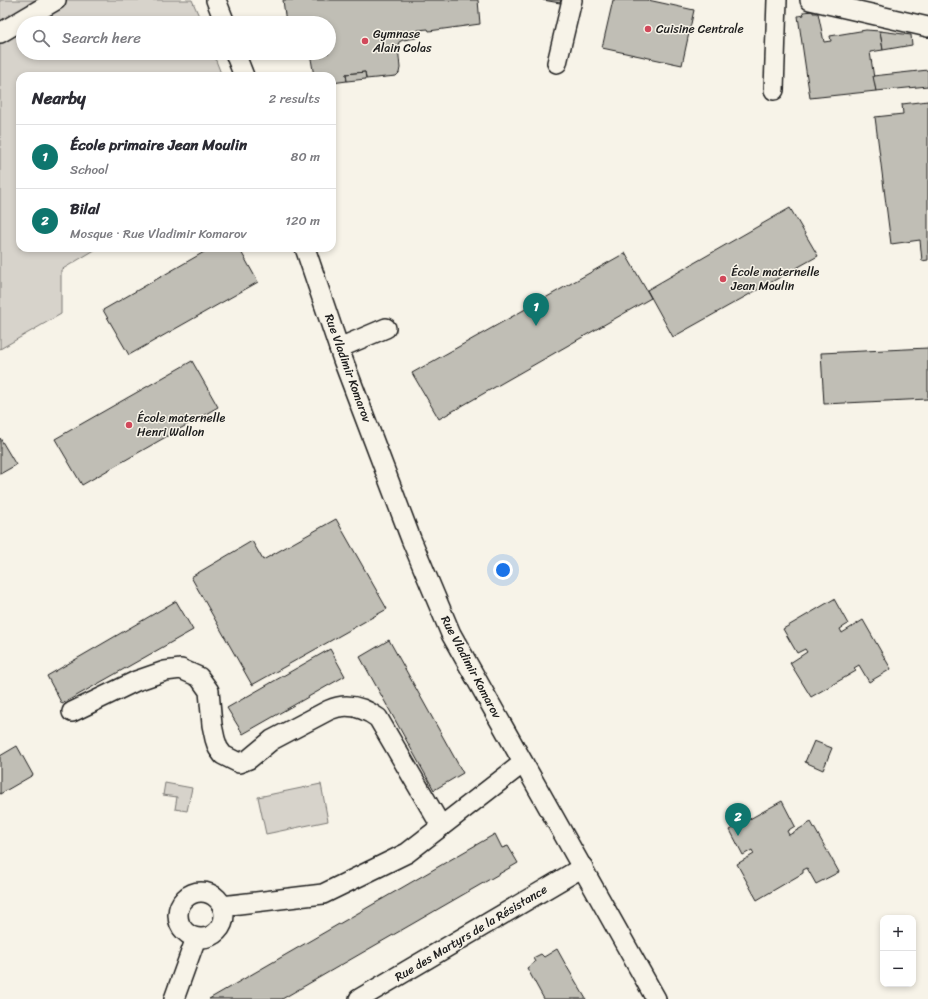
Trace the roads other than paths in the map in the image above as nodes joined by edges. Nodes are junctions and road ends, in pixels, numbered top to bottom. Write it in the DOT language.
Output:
graph roads {
  1 [pos="56,0"];
  2 [pos="216,0"];
  3 [pos="572,0"];
  4 [pos="777,0"];
  5 [pos="810,0"];
  6 [pos="29,16"];
  7 [pos="222,16"];
  8 [pos="16,24"];
  9 [pos="928,28"];
  10 [pos="0,33"];
  11 [pos="238,60"];
  12 [pos="558,63"];
  13 [pos="242,72"];
  14 [pos="774,90"];
  15 [pos="306,252"];
  16 [pos="386,328"];
  17 [pos="339,348"];
  18 [pos="72,712"];
  19 [pos="523,764"];
  20 [pos="442,826"];
  21 [pos="583,867"];
  22 [pos="222,906"];
  23 [pos="196,938"];
  24 [pos="174,999"];
  25 [pos="359,999"];
  26 [pos="656,999"];
  1 -- 6 [label="street"];
  2 -- 7 [label="street"];
  3 -- 12 [label="street"];
  4 -- 14 [label="street"];
  5 -- 9 [label="street"];
  8 -- 10 [label="street"];
  11 -- 13 [label="street"];
  15 -- 17 [label="street, Rue Vladimir Komarov"];
  16 -- 17 [label="street"];
  17 -- 19 [label="street, Rue Vladimir Komarov"];
  18 -- 20 [label="street"];
  19 -- 20 [label="street"];
  19 -- 21 [label="street, Rue Vladimir Komarov"];
  20 -- 22 [label="street"];
  21 -- 25 [label="street, Rue des Martyrs de la Résistance"];
  21 -- 26 [label="street, Rue Vladimir Komarov"];
  22 -- 23 [label="street"];
  22 -- 23 [label="street"];
  23 -- 24 [label="street"];
}
